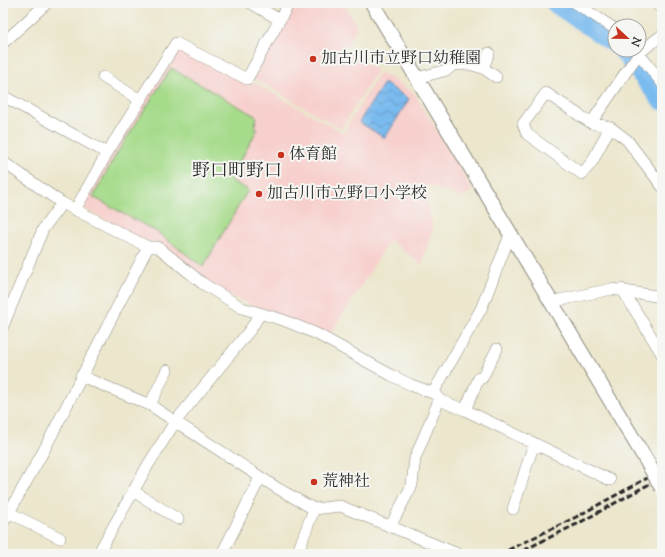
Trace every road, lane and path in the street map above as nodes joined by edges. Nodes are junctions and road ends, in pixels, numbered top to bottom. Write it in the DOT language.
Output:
graph roads {
  1 [pos="47,3"];
  2 [pos="251,3"];
  3 [pos="289,3"];
  4 [pos="372,3"];
  5 [pos="575,3"];
  6 [pos="656,3"];
  7 [pos="662,9"];
  8 [pos="280,20"];
  9 [pos="607,25"];
  10 [pos="662,35"];
  11 [pos="3,43"];
  12 [pos="647,45"];
  13 [pos="489,53"];
  14 [pos="633,58"];
  15 [pos="643,58"];
  16 [pos="483,68"];
  17 [pos="103,77"];
  18 [pos="496,77"];
  19 [pos="417,78"];
  20 [pos="662,83"];
  21 [pos="3,96"];
  22 [pos="140,100"];
  23 [pos="591,123"];
  24 [pos="610,127"];
  25 [pos="107,153"];
  26 [pos="3,162"];
  27 [pos="662,186"];
  28 [pos="62,203"];
  29 [pos="75,210"];
  30 [pos="510,235"];
  31 [pos="148,247"];
  32 [pos="622,289"];
  33 [pos="662,297"];
  34 [pos="550,302"];
  35 [pos="260,314"];
  36 [pos="3,326"];
  37 [pos="497,349"];
  38 [pos="662,354"];
  39 [pos="167,370"];
  40 [pos="81,376"];
  41 [pos="436,396"];
  42 [pos="150,405"];
  43 [pos="464,410"];
  44 [pos="175,422"];
  45 [pos="534,443"];
  46 [pos="260,478"];
  47 [pos="610,480"];
  48 [pos="662,488"];
  49 [pos="133,491"];
  50 [pos="314,509"];
  51 [pos="513,509"];
  52 [pos="5,518"];
  53 [pos="178,519"];
  54 [pos="390,527"];
  55 [pos="60,538"];
  56 [pos="98,554"];
  57 [pos="222,554"];
  58 [pos="297,554"];
  59 [pos="458,554"];
  1 -- 11 [label="street"];
  2 -- 8 [label="street"];
  3 -- 8 [label="street"];
  4 -- 19 [label="street"];
  5 -- 9 [label="street"];
  6 -- 7 [label="street"];
  8 -- 22 [label="street"];
  10 -- 12 [label="street"];
  13 -- 16 [label="street"];
  14 -- 23 [label="street"];
  15 -- 20 [label="street"];
  16 -- 18 [label="street"];
  16 -- 19 [label="street"];
  17 -- 22 [label="street"];
  19 -- 30 [label="street"];
  21 -- 25 [label="street"];
  22 -- 25 [label="street"];
  23 -- 24 [label="street"];
  23 -- 24 [label="street"];
  24 -- 27 [label="street"];
  25 -- 29 [label="street"];
  26 -- 28 [label="street"];
  28 -- 29 [label="street"];
  28 -- 36 [label="street"];
  29 -- 31 [label="street"];
  30 -- 34 [label="street"];
  30 -- 41 [label="street"];
  31 -- 35 [label="street"];
  31 -- 40 [label="street"];
  32 -- 33 [label="street"];
  32 -- 34 [label="street"];
  32 -- 38 [label="street"];
  34 -- 48 [label="street, bridge"];
  35 -- 41 [label="street"];
  35 -- 44 [label="street"];
  37 -- 43 [label="street"];
  39 -- 42 [label="street"];
  40 -- 42 [label="street"];
  40 -- 52 [label="street"];
  41 -- 43 [label="street"];
  41 -- 54 [label="street"];
  42 -- 44 [label="street"];
  43 -- 45 [label="street"];
  44 -- 46 [label="street"];
  44 -- 49 [label="street"];
  45 -- 47 [label="street"];
  45 -- 51 [label="street"];
  46 -- 50 [label="street"];
  46 -- 57 [label="street"];
  49 -- 53 [label="street"];
  49 -- 56 [label="street"];
  50 -- 54 [label="street"];
  50 -- 58 [label="street"];
  52 -- 55 [label="street"];
  54 -- 59 [label="street"];
}
